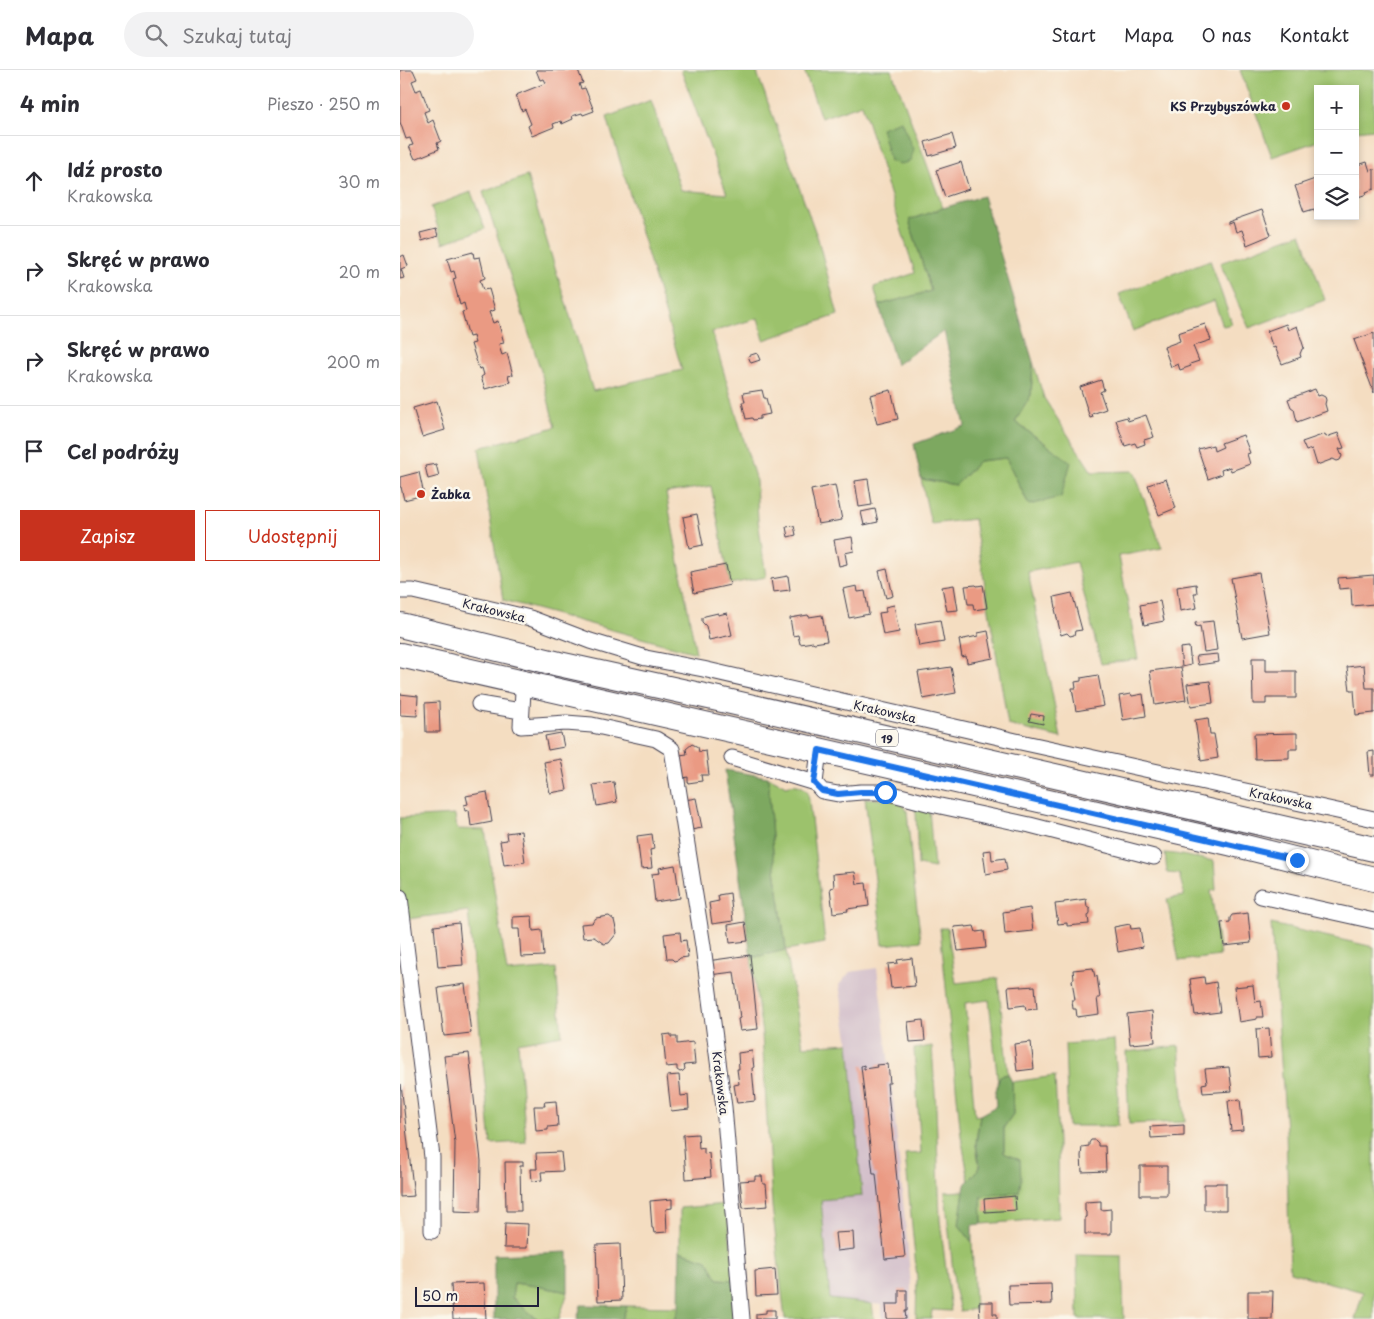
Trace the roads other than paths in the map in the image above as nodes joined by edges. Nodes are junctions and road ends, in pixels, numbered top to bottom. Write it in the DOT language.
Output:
graph roads {
  1 [pos="400,591"];
  2 [pos="400,625"];
  3 [pos="400,655"];
  4 [pos="526,683"];
  5 [pos="479,704"];
  6 [pos="521,711"];
  7 [pos="819,750"];
  8 [pos="732,758"];
  9 [pos="814,783"];
  10 [pos="1374,819"];
  11 [pos="1374,849"];
  12 [pos="1154,857"];
  13 [pos="1374,879"];
  14 [pos="1261,896"];
  15 [pos="400,897"];
  16 [pos="1374,921"];
  17 [pos="432,1231"];
  18 [pos="742,1319"];
  1 -- 10 [label="street, Krakowska"];
  2 -- 11 [label="main road, Krakowska / 19"];
  3 -- 4 [label="main road, 19"];
  4 -- 6 [label="street"];
  4 -- 7 [label="main road, 19"];
  5 -- 6 [label="street"];
  6 -- 18 [label="street, Krakowska"];
  7 -- 9 [label="street"];
  7 -- 13 [label="main road, 19"];
  8 -- 9 [label="street"];
  9 -- 12 [label="street"];
  14 -- 16 [label="street"];
  15 -- 17 [label="street"];
}
